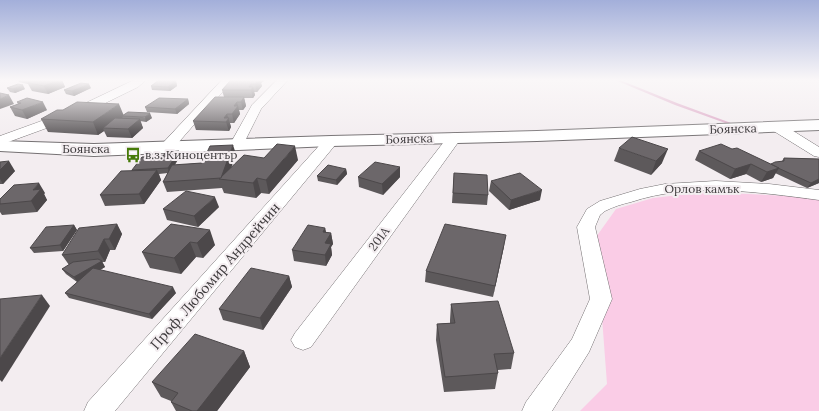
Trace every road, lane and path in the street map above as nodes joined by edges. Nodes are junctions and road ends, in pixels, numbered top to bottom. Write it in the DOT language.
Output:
graph roads {
  1 [pos="104,99"];
  2 [pos="211,99"];
  3 [pos="265,99"];
  4 [pos="819,125"];
  5 [pos="776,127"];
  6 [pos="455,137"];
  7 [pos="0,141"];
  8 [pos="331,141"];
  9 [pos="0,146"];
  10 [pos="236,146"];
  11 [pos="166,148"];
  12 [pos="819,153"];
  13 [pos="819,195"];
  14 [pos="303,340"];
  15 [pos="98,411"];
  16 [pos="536,411"];
  1 -- 7 [label="street"];
  2 -- 11 [label="street"];
  3 -- 10 [label="street"];
  4 -- 5 [label="main road, Боянска"];
  5 -- 6 [label="main road, Боянска"];
  5 -- 12 [label="street"];
  6 -- 8 [label="main road, Боянска"];
  6 -- 14 [label="street, 201А"];
  8 -- 10 [label="main road, Боянска"];
  8 -- 15 [label="street, Проф. Любомир Андрейчин"];
  9 -- 11 [label="main road, Боянска"];
  10 -- 11 [label="main road, Боянска"];
  13 -- 16 [label="street, Орлов камък"];
}
